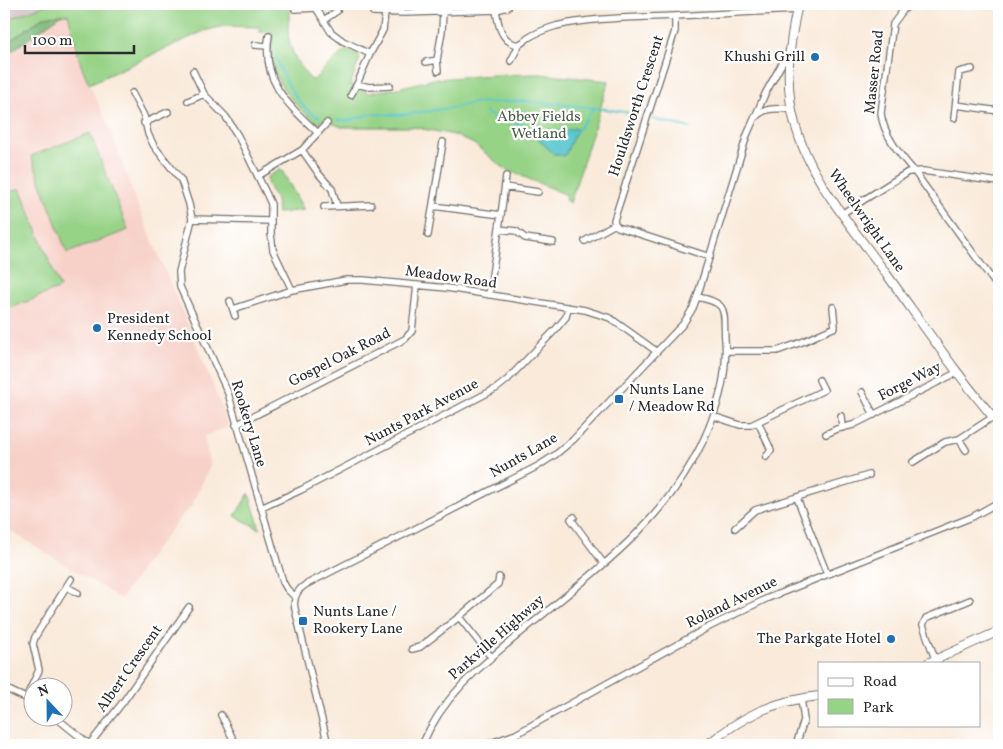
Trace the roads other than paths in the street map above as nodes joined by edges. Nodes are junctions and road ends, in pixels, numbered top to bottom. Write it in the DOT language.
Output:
graph roads {
  1 [pos="912,4"];
  2 [pos="508,7"];
  3 [pos="798,7"];
  4 [pos="295,9"];
  5 [pos="443,10"];
  6 [pos="496,10"];
  7 [pos="337,11"];
  8 [pos="372,12"];
  9 [pos="385,12"];
  10 [pos="675,16"];
  11 [pos="324,20"];
  12 [pos="269,35"];
  13 [pos="255,45"];
  14 [pos="519,45"];
  15 [pos="267,46"];
  16 [pos="790,49"];
  17 [pos="370,54"];
  18 [pos="437,60"];
  19 [pos="511,61"];
  20 [pos="426,62"];
  21 [pos="972,69"];
  22 [pos="193,71"];
  23 [pos="438,71"];
  24 [pos="357,84"];
  25 [pos="390,86"];
  26 [pos="132,93"];
  27 [pos="204,94"];
  28 [pos="352,95"];
  29 [pos="188,101"];
  30 [pos="956,105"];
  31 [pos="791,110"];
  32 [pos="999,111"];
  33 [pos="168,112"];
  34 [pos="954,118"];
  35 [pos="144,123"];
  36 [pos="752,123"];
  37 [pos="327,124"];
  38 [pos="318,133"];
  39 [pos="443,142"];
  40 [pos="302,150"];
  41 [pos="914,171"];
  42 [pos="258,176"];
  43 [pos="506,176"];
  44 [pos="999,182"];
  45 [pos="505,187"];
  46 [pos="538,192"];
  47 [pos="371,205"];
  48 [pos="337,206"];
  49 [pos="433,206"];
  50 [pos="324,207"];
  51 [pos="843,213"];
  52 [pos="500,216"];
  53 [pos="192,219"];
  54 [pos="271,221"];
  55 [pos="615,224"];
  56 [pos="499,229"];
  57 [pos="428,235"];
  58 [pos="585,241"];
  59 [pos="553,242"];
  60 [pos="710,258"];
  61 [pos="418,285"];
  62 [pos="999,288"];
  63 [pos="292,290"];
  64 [pos="489,295"];
  65 [pos="698,297"];
  66 [pos="230,301"];
  67 [pos="568,307"];
  68 [pos="832,307"];
  69 [pos="656,351"];
  70 [pos="726,351"];
  71 [pos="958,372"];
  72 [pos="819,380"];
  73 [pos="862,392"];
  74 [pos="874,415"];
  75 [pos="714,416"];
  76 [pos="841,416"];
  77 [pos="997,421"];
  78 [pos="758,422"];
  79 [pos="236,426"];
  80 [pos="842,428"];
  81 [pos="826,434"];
  82 [pos="959,439"];
  83 [pos="966,450"];
  84 [pos="766,457"];
  85 [pos="912,462"];
  86 [pos="869,475"];
  87 [pos="797,498"];
  88 [pos="999,502"];
  89 [pos="262,508"];
  90 [pos="571,519"];
  91 [pos="735,528"];
  92 [pos="604,564"];
  93 [pos="827,574"];
  94 [pos="499,577"];
  95 [pos="71,579"];
  96 [pos="67,587"];
  97 [pos="78,593"];
  98 [pos="295,596"];
  99 [pos="970,600"];
  100 [pos="189,607"];
  101 [pos="459,618"];
  102 [pos="999,632"];
  103 [pos="412,649"];
  104 [pos="491,657"];
  105 [pos="932,661"];
  106 [pos="36,676"];
  107 [pos="4,688"];
  108 [pos="22,696"];
  109 [pos="818,696"];
  110 [pos="801,698"];
  111 [pos="221,715"];
  112 [pos="66,726"];
  113 [pos="90,745"];
  114 [pos="236,745"];
  115 [pos="328,745"];
  116 [pos="423,745"];
  117 [pos="485,745"];
  118 [pos="707,745"];
  119 [pos="796,745"];
  1 -- 41 [label="street, Masser Road"];
  2 -- 6 [label="street"];
  3 -- 10 [label="street"];
  3 -- 16 [label="street, Wheelwright Lane"];
  4 -- 11 [label="street"];
  5 -- 6 [label="street"];
  5 -- 9 [label="street"];
  5 -- 18 [label="street"];
  6 -- 14 [label="street"];
  7 -- 11 [label="street"];
  8 -- 9 [label="street"];
  9 -- 17 [label="street"];
  10 -- 14 [label="street"];
  10 -- 55 [label="street, Houldsworth Crescent"];
  11 -- 17 [label="street"];
  12 -- 15 [label="street"];
  13 -- 15 [label="street"];
  14 -- 19 [label="street"];
  15 -- 38 [label="street"];
  16 -- 31 [label="street, Wheelwright Lane"];
  16 -- 36 [label="street, Nunts Lane"];
  17 -- 24 [label="street"];
  18 -- 20 [label="street"];
  18 -- 23 [label="street"];
  21 -- 30 [label="street"];
  22 -- 27 [label="street"];
  24 -- 25 [label="street"];
  24 -- 28 [label="street"];
  26 -- 35 [label="street, Rookery Lane"];
  27 -- 29 [label="street"];
  27 -- 42 [label="street"];
  30 -- 32 [label="street"];
  30 -- 34 [label="street"];
  31 -- 36 [label="street"];
  31 -- 51 [label="street, Wheelwright Lane"];
  33 -- 35 [label="street"];
  35 -- 53 [label="street, Rookery Lane"];
  36 -- 60 [label="street, Nunts Lane"];
  37 -- 38 [label="street"];
  38 -- 40 [label="street"];
  39 -- 49 [label="street"];
  40 -- 42 [label="street"];
  40 -- 48 [label="street"];
  41 -- 44 [label="street"];
  41 -- 51 [label="street"];
  41 -- 62 [label="street, Masser Road"];
  42 -- 54 [label="street"];
  43 -- 45 [label="street"];
  45 -- 46 [label="street"];
  45 -- 52 [label="street"];
  47 -- 48 [label="street"];
  48 -- 50 [label="street"];
  49 -- 52 [label="street"];
  49 -- 57 [label="street"];
  51 -- 71 [label="street, Wheelwright Lane"];
  52 -- 56 [label="street"];
  53 -- 54 [label="street"];
  53 -- 79 [label="street, Rookery Lane"];
  54 -- 63 [label="street"];
  55 -- 58 [label="street"];
  55 -- 60 [label="street"];
  56 -- 59 [label="street"];
  56 -- 64 [label="street"];
  60 -- 65 [label="street, Nunts Lane"];
  61 -- 63 [label="street, Meadow Road"];
  61 -- 64 [label="street, Meadow Road"];
  61 -- 79 [label="street, Gospel Oak Road"];
  63 -- 66 [label="street, Meadow Road"];
  64 -- 67 [label="street, Meadow Road"];
  65 -- 69 [label="street, Nunts Lane"];
  65 -- 70 [label="street, Parkville Highway"];
  67 -- 69 [label="street, Meadow Road"];
  67 -- 89 [label="street, Nunts Park Avenue"];
  68 -- 70 [label="street"];
  69 -- 98 [label="street, Nunts Lane"];
  70 -- 75 [label="street, Parkville Highway"];
  71 -- 74 [label="street, Forge Way"];
  71 -- 77 [label="street, Wheelwright Lane"];
  72 -- 78 [label="street"];
  73 -- 74 [label="street, Forge Way"];
  74 -- 80 [label="street, Forge Way"];
  75 -- 78 [label="street"];
  75 -- 92 [label="street, Parkville Highway"];
  76 -- 80 [label="street"];
  77 -- 82 [label="street"];
  78 -- 84 [label="street"];
  79 -- 89 [label="street, Rookery Lane"];
  80 -- 81 [label="street, Forge Way"];
  82 -- 83 [label="street"];
  82 -- 85 [label="street"];
  86 -- 87 [label="street"];
  87 -- 91 [label="street"];
  87 -- 93 [label="street"];
  88 -- 93 [label="street, Roland Avenue"];
  89 -- 98 [label="street, Rookery Lane"];
  90 -- 92 [label="street"];
  92 -- 104 [label="street, Parkville Highway"];
  93 -- 117 [label="street, Roland Avenue"];
  94 -- 101 [label="street"];
  95 -- 96 [label="street"];
  96 -- 97 [label="street"];
  96 -- 106 [label="street"];
  98 -- 115 [label="street"];
  99 -- 105 [label="street"];
  100 -- 113 [label="street, Albert Crescent"];
  101 -- 103 [label="street"];
  101 -- 104 [label="street"];
  102 -- 105 [label="street"];
  104 -- 116 [label="street, Parkville Highway"];
  107 -- 108 [label="street"];
  109 -- 110 [label="street"];
  110 -- 118 [label="street"];
  110 -- 119 [label="street"];
  111 -- 114 [label="street"];
  112 -- 113 [label="street"];
}
